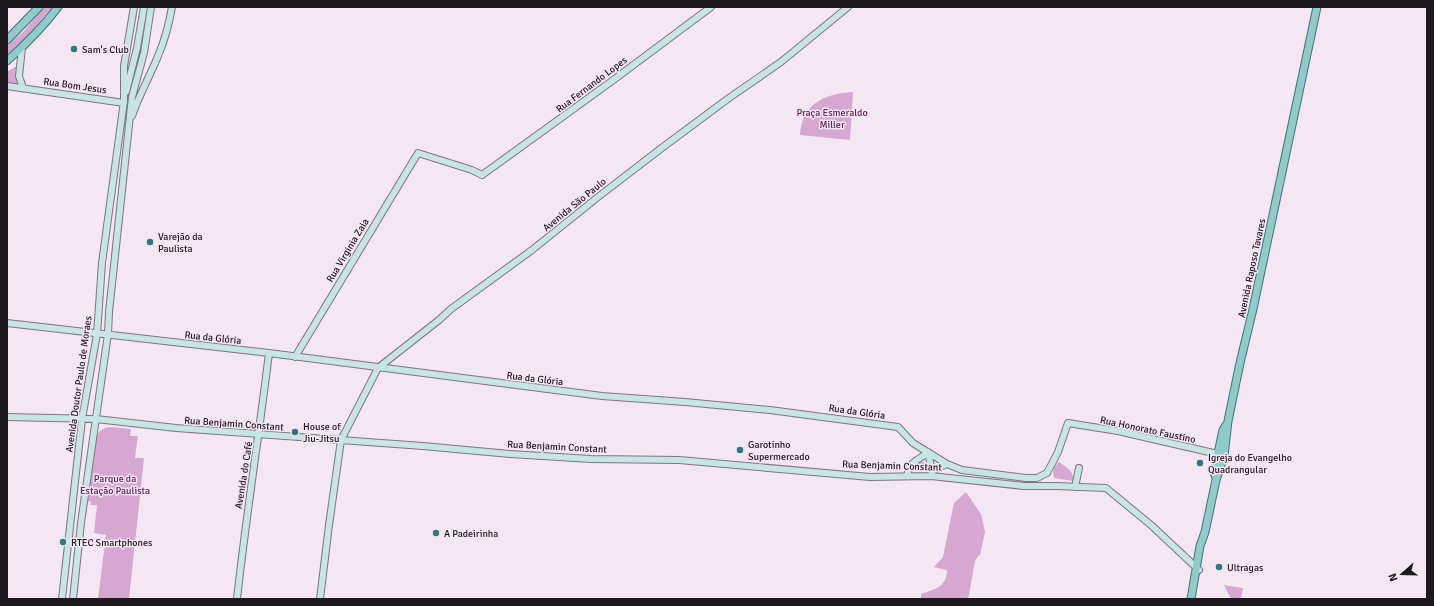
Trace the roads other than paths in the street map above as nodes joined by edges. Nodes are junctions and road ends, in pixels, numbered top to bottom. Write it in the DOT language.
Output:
graph roads {
  1 [pos="39,7"];
  2 [pos="58,7"];
  3 [pos="134,7"];
  4 [pos="144,7"];
  5 [pos="151,7"];
  6 [pos="172,7"];
  7 [pos="711,7"];
  8 [pos="848,7"];
  9 [pos="1316,7"];
  10 [pos="7,40"];
  11 [pos="22,48"];
  12 [pos="7,61"];
  13 [pos="7,86"];
  14 [pos="23,88"];
  15 [pos="124,102"];
  16 [pos="128,130"];
  17 [pos="418,153"];
  18 [pos="7,323"];
  19 [pos="97,334"];
  20 [pos="108,334"];
  21 [pos="269,353"];
  22 [pos="294,357"];
  23 [pos="378,368"];
  24 [pos="7,416"];
  25 [pos="82,419"];
  26 [pos="96,419"];
  27 [pos="259,435"];
  28 [pos="341,440"];
  29 [pos="928,452"];
  30 [pos="1221,455"];
  31 [pos="947,464"];
  32 [pos="1079,468"];
  33 [pos="1047,473"];
  34 [pos="932,474"];
  35 [pos="907,476"];
  36 [pos="1056,486"];
  37 [pos="1075,487"];
  38 [pos="1197,569"];
  39 [pos="62,599"];
  40 [pos="73,599"];
  41 [pos="237,599"];
  42 [pos="320,599"];
  43 [pos="1191,599"];
  1 -- 10 [label="main road"];
  2 -- 11 [label="main road"];
  3 -- 15 [label="main road, Avenida Doutor Paulo de Moraes"];
  4 -- 15 [label="main road, Avenida Doutor Paulo de Moraes"];
  5 -- 16 [label="main road"];
  6 -- 16 [label="main road"];
  7 -- 17 [label="main road, Rua Fernando Lopes"];
  8 -- 23 [label="main road, Avenida São Paulo"];
  9 -- 30 [label="main road, Avenida Raposo Tavares"];
  11 -- 12 [label="main road"];
  11 -- 14 [label="main road"];
  13 -- 14 [label="main road, Rua Bom Jesus"];
  14 -- 15 [label="main road, Rua Bom Jesus"];
  15 -- 19 [label="main road, Avenida Doutor Paulo de Moraes"];
  16 -- 20 [label="main road"];
  17 -- 22 [label="main road, Rua Virginia Zaia"];
  18 -- 19 [label="main road, Rua da Glória"];
  19 -- 20 [label="main road, Rua da Glória"];
  19 -- 25 [label="main road, Avenida Doutor Paulo de Moraes"];
  20 -- 21 [label="main road, Rua da Glória"];
  20 -- 26 [label="main road"];
  21 -- 22 [label="main road, Rua da Glória"];
  21 -- 27 [label="main road, Avenida do Café"];
  22 -- 23 [label="main road, Rua da Glória"];
  23 -- 28 [label="main road, Avenida São Paulo"];
  23 -- 29 [label="main road, Rua da Glória"];
  24 -- 25 [label="main road, Rua Benjamin Constant"];
  25 -- 26 [label="main road, Rua Benjamin Constant"];
  25 -- 39 [label="main road, Avenida Doutor Paulo de Moraes"];
  26 -- 27 [label="main road, Rua Benjamin Constant"];
  26 -- 40 [label="main road"];
  27 -- 28 [label="main road, Rua Benjamin Constant"];
  27 -- 41 [label="main road, Avenida do Café"];
  28 -- 35 [label="main road, Rua Benjamin Constant"];
  28 -- 42 [label="main road, Avenida São Paulo"];
  29 -- 31 [label="main road, Rua da Glória"];
  29 -- 34 [label="main road"];
  29 -- 35 [label="main road"];
  30 -- 33 [label="main road, Rua Honorato Faustino"];
  30 -- 38 [label="main road, Avenida Raposo Tavares"];
  31 -- 33 [label="main road, Rua Benjamin Constant"];
  31 -- 34 [label="main road"];
  32 -- 37 [label="main road"];
  33 -- 36 [label="main road"];
  34 -- 35 [label="main road, Rua Benjamin Constant"];
  34 -- 36 [label="main road, Rua Benjamin Constant"];
  36 -- 37 [label="main road, Rua Benjamin Constant"];
  37 -- 38 [label="main road, Rua Benjamin Constant"];
  38 -- 43 [label="main road"];
}
